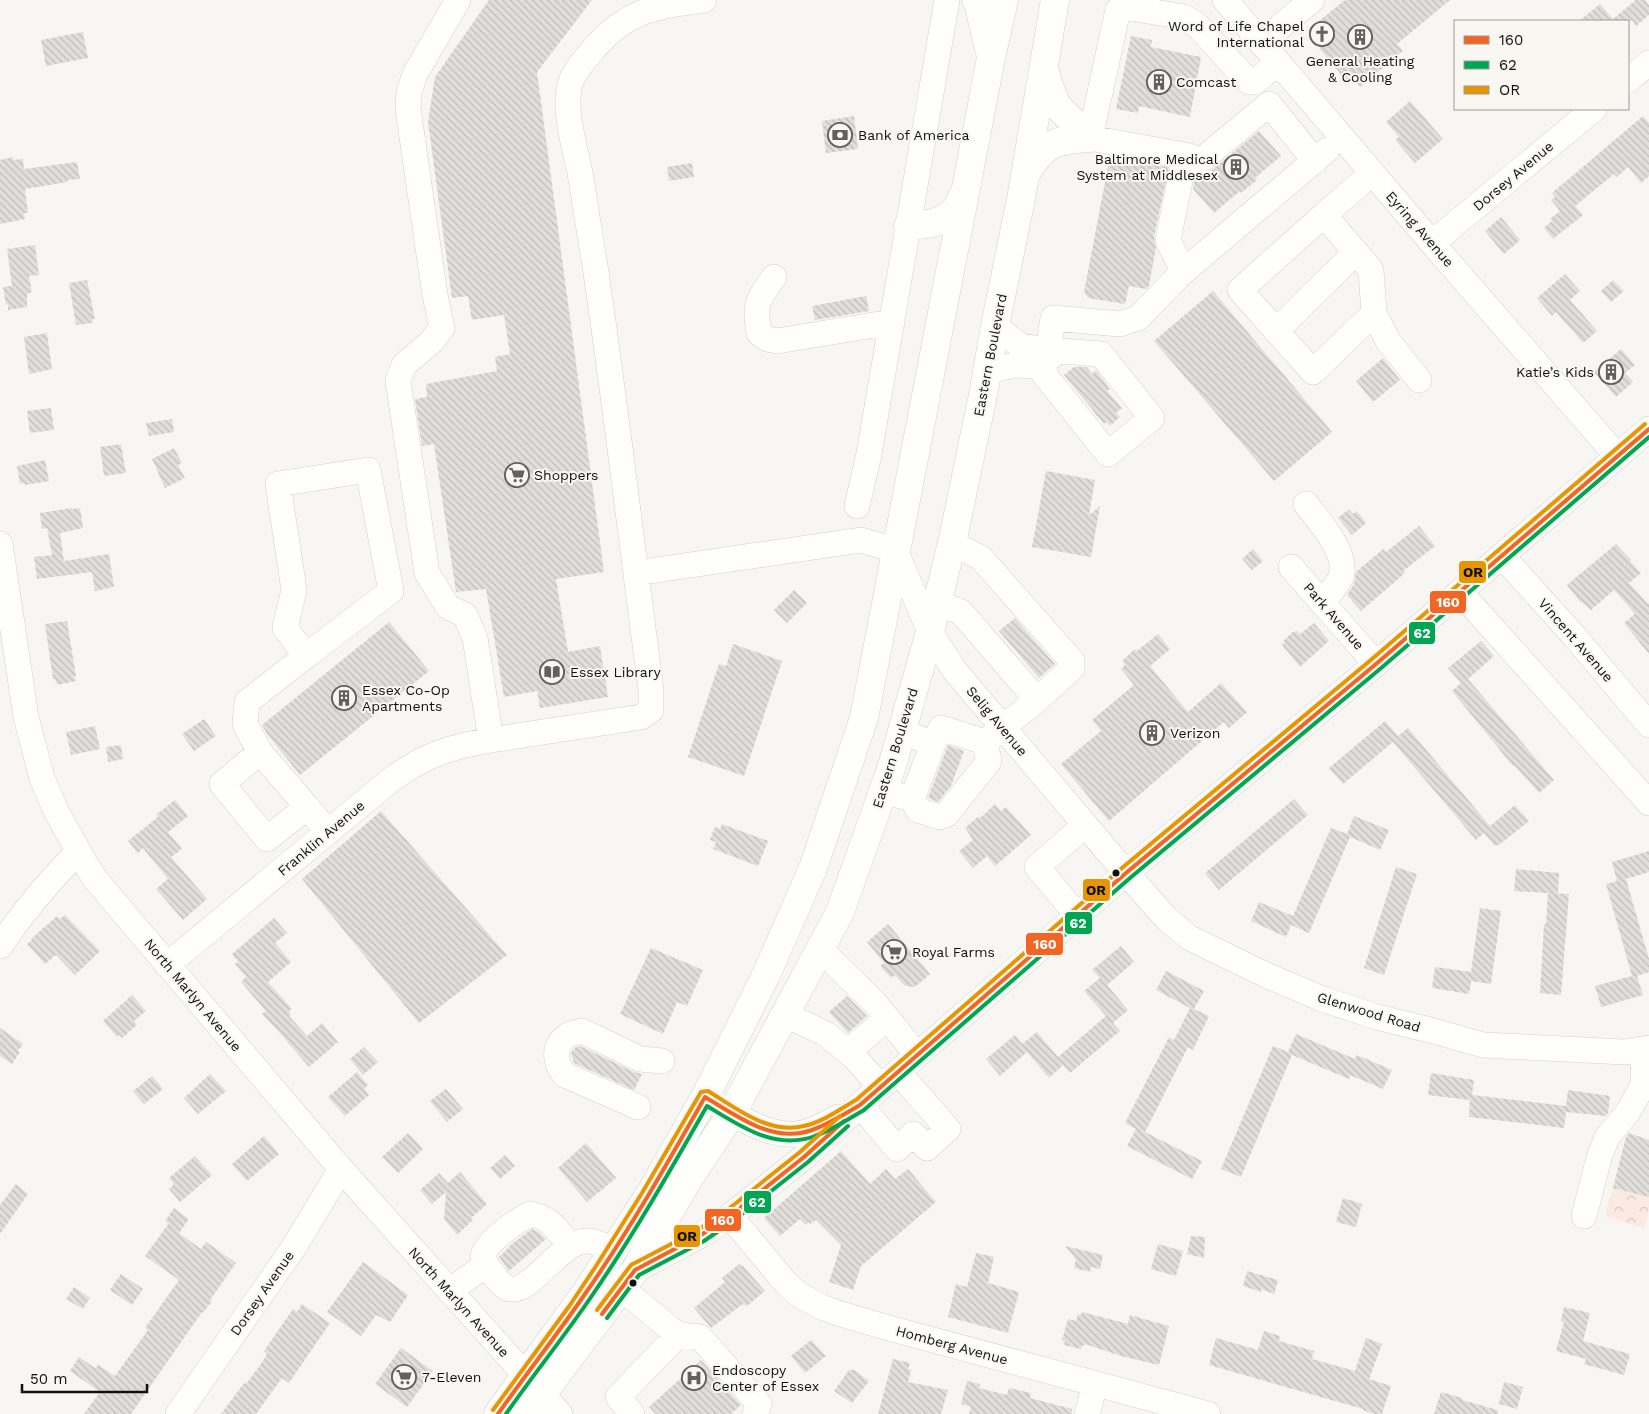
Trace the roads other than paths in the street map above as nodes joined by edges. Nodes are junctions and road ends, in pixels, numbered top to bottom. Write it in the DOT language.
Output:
graph roads {
  1 [pos="458,0"];
  2 [pos="704,0"];
  3 [pos="947,0"];
  4 [pos="976,0"];
  5 [pos="1004,0"];
  6 [pos="1055,0"];
  7 [pos="1225,0"];
  8 [pos="1312,0"];
  9 [pos="1261,43"];
  10 [pos="991,58"];
  11 [pos="1278,63"];
  12 [pos="1649,63"];
  13 [pos="1043,64"];
  14 [pos="1629,79"];
  15 [pos="1593,110"];
  16 [pos="1090,138"];
  17 [pos="1342,138"];
  18 [pos="1315,161"];
  19 [pos="1182,171"];
  20 [pos="1372,173"];
  21 [pos="1025,176"];
  22 [pos="966,189"];
  23 [pos="1324,215"];
  24 [pos="908,226"];
  25 [pos="1432,243"];
  26 [pos="1356,252"];
  27 [pos="1183,272"];
  28 [pos="774,277"];
  29 [pos="1374,313"];
  30 [pos="892,322"];
  31 [pos="995,326"];
  32 [pos="1276,331"];
  33 [pos="1046,360"];
  34 [pos="987,371"];
  35 [pos="1419,380"];
  36 [pos="1649,429"];
  37 [pos="1617,456"];
  38 [pos="1306,504"];
  39 [pos="857,506"];
  40 [pos="952,543"];
  41 [pos="0,544"];
  42 [pos="895,550"];
  43 [pos="1502,556"];
  44 [pos="1291,567"];
  45 [pos="636,573"];
  46 [pos="1460,592"];
  47 [pos="4,601"];
  48 [pos="937,603"];
  49 [pos="1322,603"];
  50 [pos="930,632"];
  51 [pos="306,656"];
  52 [pos="1376,664"];
  53 [pos="1037,700"];
  54 [pos="1649,725"];
  55 [pos="902,731"];
  56 [pos="994,735"];
  57 [pos="491,740"];
  58 [pos="934,744"];
  59 [pos="260,752"];
  60 [pos="883,790"];
  61 [pos="912,799"];
  62 [pos="1649,803"];
  63 [pos="307,807"];
  64 [pos="1085,825"];
  65 [pos="328,832"];
  66 [pos="78,852"];
  67 [pos="1126,873"];
  68 [pos="1076,915"];
  69 [pos="0,946"];
  70 [pos="820,949"];
  71 [pos="168,965"];
  72 [pos="786,1015"];
  73 [pos="888,1018"];
  74 [pos="1647,1049"];
  75 [pos="848,1052"];
  76 [pos="918,1055"];
  77 [pos="662,1061"];
  78 [pos="890,1080"];
  79 [pos="705,1097"];
  80 [pos="860,1105"];
  81 [pos="638,1107"];
  82 [pos="732,1113"];
  83 [pos="341,1169"];
  84 [pos="730,1216"];
  85 [pos="1584,1216"];
  86 [pos="570,1246"];
  87 [pos="614,1249"];
  88 [pos="486,1265"];
  89 [pos="628,1279"];
  90 [pos="449,1291"];
  91 [pos="678,1336"];
  92 [pos="1095,1384"];
  93 [pos="531,1394"];
  94 [pos="178,1414"];
  95 [pos="498,1414"];
  96 [pos="560,1414"];
  97 [pos="632,1414"];
  98 [pos="755,1414"];
  99 [pos="1087,1414"];
  100 [pos="1208,1414"];
  1 -- 57 [label="street"];
  2 -- 45 [label="street"];
  3 -- 24 [label="street"];
  4 -- 10 [label="main road"];
  5 -- 10 [label="main road, Eastern Boulevard"];
  6 -- 13 [label="main road, Eastern Boulevard"];
  7 -- 9 [label="street, Eyring Avenue"];
  8 -- 9 [label="street"];
  9 -- 11 [label="street, Eyring Avenue"];
  10 -- 22 [label="main road, Eastern Boulevard"];
  11 -- 16 [label="street"];
  11 -- 17 [label="street, Eyring Avenue"];
  12 -- 14 [label="street"];
  13 -- 16 [label="main road"];
  13 -- 21 [label="main road, Eastern Boulevard"];
  15 -- 25 [label="street, Dorsey Avenue"];
  16 -- 18 [label="street"];
  16 -- 21 [label="main road"];
  17 -- 18 [label="street"];
  17 -- 20 [label="street, Eyring Avenue"];
  18 -- 27 [label="street"];
  19 -- 27 [label="street"];
  20 -- 23 [label="street"];
  20 -- 25 [label="street, Eyring Avenue"];
  21 -- 31 [label="main road, Eastern Boulevard"];
  22 -- 24 [label="main road"];
  22 -- 42 [label="main road, Eastern Boulevard"];
  23 -- 26 [label="street"];
  23 -- 32 [label="street"];
  24 -- 30 [label="street"];
  25 -- 37 [label="street, Eyring Avenue"];
  26 -- 29 [label="street"];
  26 -- 32 [label="street"];
  27 -- 33 [label="street"];
  28 -- 30 [label="street"];
  29 -- 32 [label="street"];
  29 -- 35 [label="street"];
  30 -- 39 [label="street"];
  31 -- 33 [label="street"];
  31 -- 34 [label="main road, Eastern Boulevard"];
  33 -- 34 [label="street"];
  34 -- 40 [label="main road, Eastern Boulevard"];
  36 -- 37 [label="street"];
  37 -- 43 [label="street"];
  38 -- 49 [label="street"];
  40 -- 48 [label="main road, Eastern Boulevard"];
  40 -- 53 [label="street"];
  41 -- 47 [label="street, North Marlyn Avenue"];
  42 -- 45 [label="street"];
  42 -- 50 [label="street, Selig Avenue"];
  42 -- 79 [label="main road, Eastern Boulevard"];
  43 -- 46 [label="street"];
  43 -- 54 [label="street, Vincent Avenue"];
  44 -- 49 [label="street, Park Avenue"];
  45 -- 57 [label="street, Franklin Avenue"];
  46 -- 52 [label="street"];
  46 -- 62 [label="street"];
  47 -- 66 [label="street, North Marlyn Avenue"];
  48 -- 50 [label="main road, Eastern Boulevard"];
  48 -- 53 [label="street"];
  49 -- 52 [label="street, Park Avenue"];
  50 -- 55 [label="main road, Eastern Boulevard"];
  50 -- 56 [label="street, Selig Avenue"];
  51 -- 51 [label="street"];
  51 -- 59 [label="street"];
  52 -- 67 [label="street"];
  53 -- 56 [label="street"];
  55 -- 58 [label="street"];
  55 -- 60 [label="main road, Eastern Boulevard"];
  56 -- 58 [label="street"];
  56 -- 61 [label="street"];
  56 -- 64 [label="street, Selig Avenue"];
  57 -- 65 [label="street, Franklin Avenue"];
  58 -- 61 [label="street"];
  59 -- 63 [label="street"];
  59 -- 63 [label="street"];
  60 -- 61 [label="street"];
  60 -- 70 [label="main road, Eastern Boulevard"];
  63 -- 65 [label="street"];
  64 -- 67 [label="street, Selig Avenue"];
  64 -- 68 [label="street"];
  65 -- 71 [label="street, Franklin Avenue"];
  66 -- 69 [label="street"];
  66 -- 71 [label="street, North Marlyn Avenue"];
  67 -- 68 [label="street"];
  67 -- 74 [label="street, Glenwood Road"];
  68 -- 76 [label="street"];
  70 -- 72 [label="main road, Eastern Boulevard"];
  70 -- 73 [label="street"];
  71 -- 83 [label="street, North Marlyn Avenue"];
  72 -- 75 [label="street"];
  72 -- 82 [label="main road, Eastern Boulevard"];
  73 -- 75 [label="street"];
  73 -- 76 [label="street"];
  74 -- 85 [label="street"];
  75 -- 78 [label="street"];
  76 -- 78 [label="street"];
  77 -- 81 [label="street"];
  78 -- 80 [label="street"];
  78 -- 80 [label="street"];
  79 -- 82 [label="street"];
  79 -- 87 [label="main road, Eastern Boulevard"];
  80 -- 82 [label="street"];
  80 -- 84 [label="street"];
  82 -- 89 [label="main road, Eastern Boulevard"];
  83 -- 90 [label="street, North Marlyn Avenue"];
  83 -- 94 [label="street, Dorsey Avenue"];
  84 -- 89 [label="street"];
  84 -- 92 [label="street, Homberg Avenue"];
  86 -- 87 [label="street"];
  86 -- 88 [label="street"];
  86 -- 88 [label="street"];
  87 -- 93 [label="main road, Eastern Boulevard"];
  88 -- 90 [label="street"];
  89 -- 91 [label="street"];
  89 -- 93 [label="main road, Eastern Boulevard"];
  90 -- 93 [label="street, North Marlyn Avenue"];
  91 -- 97 [label="street"];
  91 -- 98 [label="street"];
  92 -- 99 [label="street"];
  92 -- 100 [label="street, Homberg Avenue"];
  93 -- 95 [label="main road, Eastern Boulevard"];
  93 -- 96 [label="street, North Marlyn Avenue"];
}
